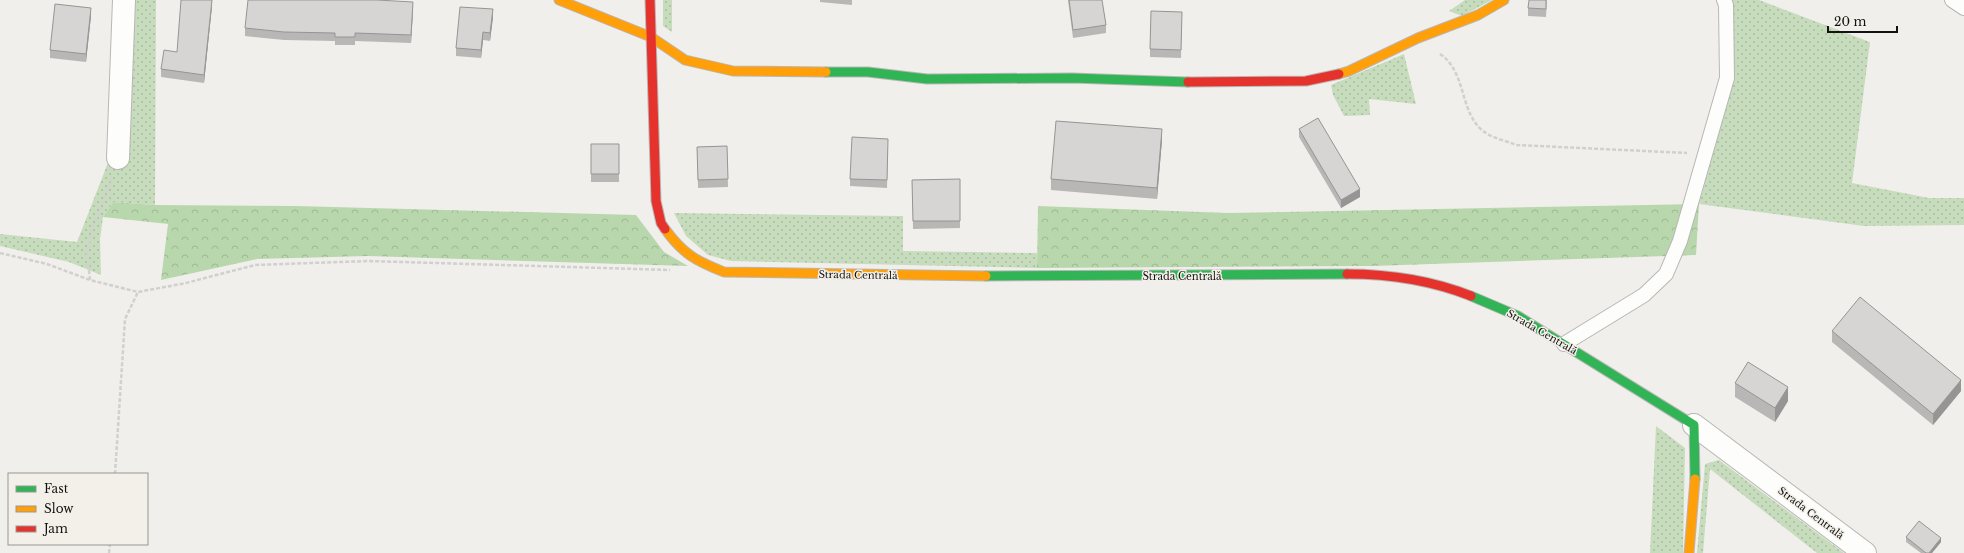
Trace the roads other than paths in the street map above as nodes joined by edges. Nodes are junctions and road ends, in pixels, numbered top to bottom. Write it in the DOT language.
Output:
graph roads {
  1 [pos="124,0"];
  2 [pos="559,0"];
  3 [pos="650,0"];
  4 [pos="1504,0"];
  5 [pos="1724,0"];
  6 [pos="1952,0"];
  7 [pos="1964,8"];
  8 [pos="651,37"];
  9 [pos="118,158"];
  10 [pos="1564,344"];
  11 [pos="1694,425"];
  12 [pos="1689,553"];
  13 [pos="1865,553"];
  1 -- 9 [label="street"];
  2 -- 8 [label="street"];
  3 -- 8 [label="street, Strada Centrală"];
  4 -- 8 [label="street"];
  5 -- 10 [label="lane"];
  6 -- 7 [label="lane"];
  8 -- 10 [label="street, Strada Centrală"];
  10 -- 11 [label="street, Strada Centrală"];
  11 -- 12 [label="street"];
  11 -- 13 [label="street, Strada Centrală"];
}
